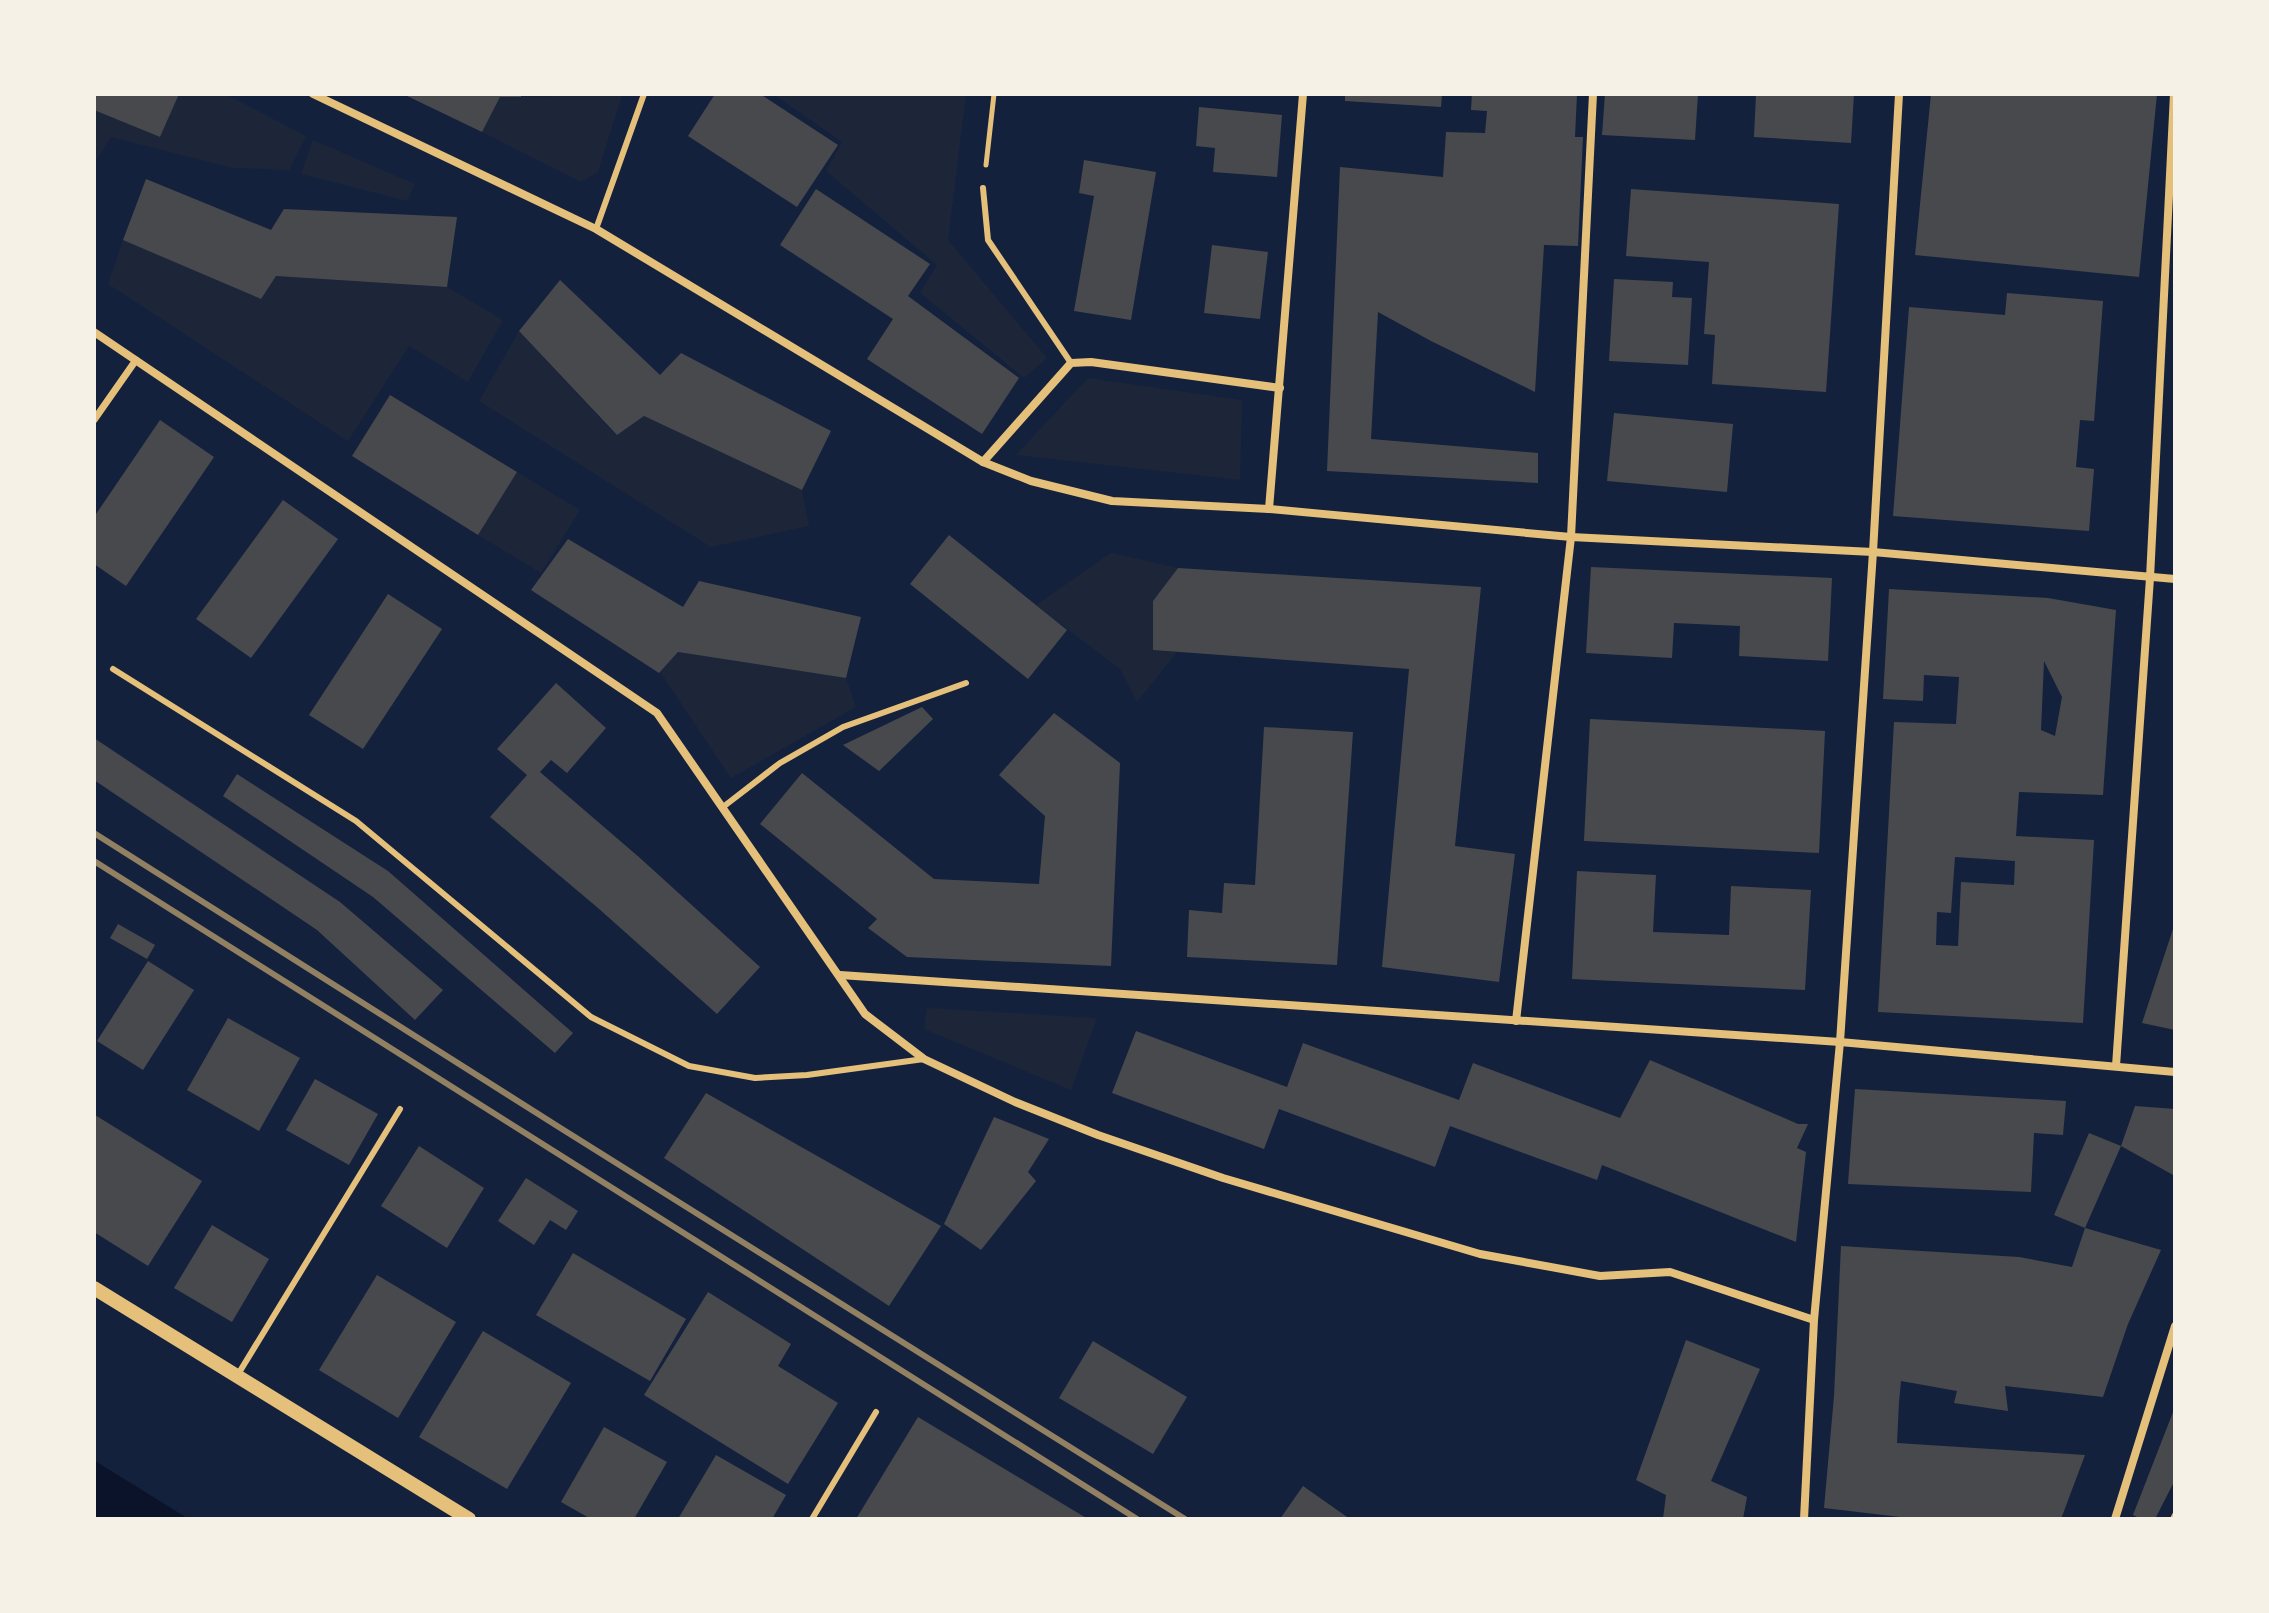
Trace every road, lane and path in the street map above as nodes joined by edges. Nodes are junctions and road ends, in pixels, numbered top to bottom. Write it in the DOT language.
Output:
graph roads {
  1 [pos="313,94"];
  2 [pos="644,94"];
  3 [pos="994,94"];
  4 [pos="1303,94"];
  5 [pos="1593,94"];
  6 [pos="1899,94"];
  7 [pos="2174,94"];
  8 [pos="983,188"];
  9 [pos="596,229"];
  10 [pos="94,332"];
  11 [pos="136,360"];
  12 [pos="1071,363"];
  13 [pos="1280,388"];
  14 [pos="94,420"];
  15 [pos="983,462"];
  16 [pos="1269,509"];
  17 [pos="1571,537"];
  18 [pos="1873,552"];
  19 [pos="2150,578"];
  20 [pos="2175,579"];
  21 [pos="113,669"];
  22 [pos="966,683"];
  23 [pos="723,807"];
  24 [pos="840,975"];
  25 [pos="1516,1021"];
  26 [pos="1840,1042"];
  27 [pos="924,1059"];
  28 [pos="2116,1066"];
  29 [pos="2175,1072"];
  30 [pos="400,1109"];
  31 [pos="94,1288"];
  32 [pos="1814,1320"];
  33 [pos="2175,1326"];
  34 [pos="237,1376"];
  35 [pos="876,1412"];
  36 [pos="469,1519"];
  37 [pos="812,1519"];
  38 [pos="1804,1519"];
  39 [pos="2115,1519"];
  1 -- 9 [label="street"];
  2 -- 9 [label="lane"];
  3 -- 8 [label="path"];
  4 -- 13 [label="street"];
  5 -- 17 [label="street"];
  6 -- 18 [label="street"];
  7 -- 19 [label="street"];
  8 -- 12 [label="lane"];
  9 -- 15 [label="street"];
  10 -- 11 [label="street"];
  11 -- 14 [label="street"];
  11 -- 23 [label="street"];
  12 -- 13 [label="street"];
  12 -- 15 [label="street"];
  13 -- 16 [label="street"];
  15 -- 16 [label="street"];
  16 -- 17 [label="street"];
  17 -- 18 [label="street"];
  17 -- 25 [label="street"];
  18 -- 19 [label="street"];
  18 -- 26 [label="street"];
  19 -- 20 [label="street"];
  19 -- 28 [label="street"];
  21 -- 27 [label="lane"];
  22 -- 23 [label="lane"];
  23 -- 24 [label="street"];
  24 -- 25 [label="street"];
  24 -- 27 [label="street"];
  25 -- 26 [label="street"];
  26 -- 28 [label="street"];
  26 -- 32 [label="street"];
  27 -- 32 [label="street"];
  28 -- 29 [label="street"];
  30 -- 34 [label="lane"];
  31 -- 34 [label="street"];
  32 -- 38 [label="street"];
  33 -- 39 [label="street"];
  34 -- 36 [label="street"];
  35 -- 37 [label="lane"];
}
